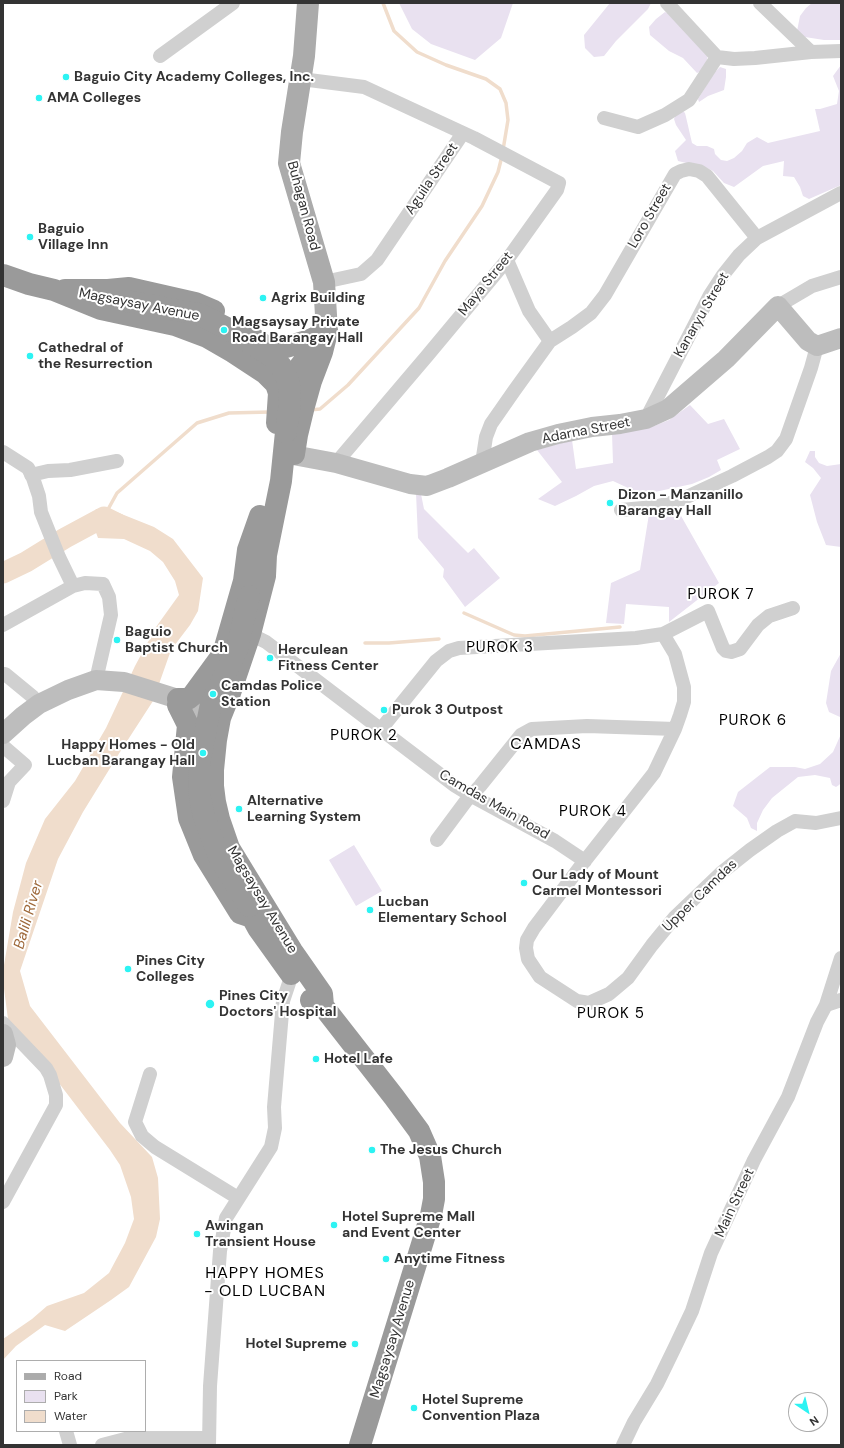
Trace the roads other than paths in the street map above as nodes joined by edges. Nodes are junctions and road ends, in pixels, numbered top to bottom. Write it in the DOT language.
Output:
graph roads {
  1 [pos="233,3"];
  2 [pos="308,3"];
  3 [pos="667,3"];
  4 [pos="760,3"];
  5 [pos="841,51"];
  6 [pos="811,52"];
  7 [pos="160,56"];
  8 [pos="717,57"];
  9 [pos="301,79"];
  10 [pos="604,118"];
  11 [pos="463,133"];
  12 [pos="841,193"];
  13 [pos="757,238"];
  14 [pos="507,260"];
  15 [pos="3,275"];
  16 [pos="841,277"];
  17 [pos="324,282"];
  18 [pos="54,290"];
  19 [pos="778,306"];
  20 [pos="841,338"];
  21 [pos="550,341"];
  22 [pos="817,346"];
  23 [pos="318,348"];
  24 [pos="265,373"];
  25 [pos="279,398"];
  26 [pos="646,419"];
  27 [pos="276,433"];
  28 [pos="296,440"];
  29 [pos="3,452"];
  30 [pos="117,461"];
  31 [pos="336,462"];
  32 [pos="482,463"];
  33 [pos="31,475"];
  34 [pos="621,510"];
  35 [pos="260,516"];
  36 [pos="263,561"];
  37 [pos="73,586"];
  38 [pos="793,608"];
  39 [pos="3,626"];
  40 [pos="250,634"];
  41 [pos="663,634"];
  42 [pos="3,674"];
  43 [pos="96,680"];
  44 [pos="202,685"];
  45 [pos="230,693"];
  46 [pos="173,700"];
  47 [pos="40,704"];
  48 [pos="194,717"];
  49 [pos="220,718"];
  50 [pos="381,729"];
  51 [pos="675,729"];
  52 [pos="3,734"];
  53 [pos="216,740"];
  54 [pos="3,746"];
  55 [pos="472,796"];
  56 [pos="3,801"];
  57 [pos="841,818"];
  58 [pos="437,840"];
  59 [pos="585,860"];
  60 [pos="250,912"];
  61 [pos="841,958"];
  62 [pos="292,974"];
  63 [pos="841,1000"];
  64 [pos="826,1005"];
  65 [pos="323,1006"];
  66 [pos="3,1023"];
  67 [pos="3,1034"];
  68 [pos="3,1057"];
  69 [pos="150,1074"];
  70 [pos="238,1198"];
  71 [pos="3,1202"];
  72 [pos="66,1432"];
  73 [pos="209,1441"];
  74 [pos="70,1445"];
  75 [pos="102,1445"];
  76 [pos="360,1445"];
  77 [pos="623,1445"];
  1 -- 7 [label="street"];
  2 -- 9 [label="main road, Buhagan Road"];
  3 -- 8 [label="street"];
  4 -- 6 [label="street"];
  5 -- 6 [label="street"];
  6 -- 8 [label="street"];
  8 -- 10 [label="street"];
  9 -- 11 [label="street, Aguila Street"];
  9 -- 17 [label="main road, Buhagan Road"];
  11 -- 14 [label="street, Maya Street"];
  11 -- 17 [label="street, Aguila Street"];
  12 -- 13 [label="street, Kanaryu Street"];
  13 -- 21 [label="street, Loro Street"];
  13 -- 26 [label="street, Kanaryu Street"];
  14 -- 21 [label="street"];
  14 -- 31 [label="street, Maya Street"];
  15 -- 18 [label="highway, Magsaysay Avenue"];
  16 -- 19 [label="street, Adarna Street"];
  17 -- 23 [label="main road, Buhagan Road"];
  18 -- 23 [label="highway, Magsaysay Avenue"];
  18 -- 24 [label="highway, Magsaysay Avenue"];
  18 -- 36 [label="highway, Magsaysay Avenue, bridge"];
  19 -- 22 [label="street"];
  19 -- 26 [label="street, Adarna Street"];
  20 -- 22 [label="street"];
  21 -- 32 [label="street, Loro Street"];
  22 -- 34 [label="street"];
  23 -- 24 [label="highway"];
  23 -- 25 [label="highway"];
  23 -- 28 [label="highway, Buhagan Road"];
  24 -- 25 [label="highway, Magsaysay Avenue"];
  25 -- 27 [label="highway, Magsaysay Avenue"];
  26 -- 32 [label="street, Adarna Street"];
  27 -- 28 [label="highway"];
  27 -- 35 [label="highway, Magsaysay Avenue"];
  28 -- 31 [label="street, Adarna Street"];
  28 -- 36 [label="highway, Buhagan Road"];
  29 -- 33 [label="street"];
  30 -- 33 [label="street"];
  31 -- 32 [label="street, Adarna Street"];
  33 -- 37 [label="street"];
  35 -- 36 [label="highway, Magsaysay Avenue"];
  35 -- 44 [label="highway"];
  36 -- 40 [label="highway, Magsaysay Avenue"];
  36 -- 60 [label="highway, Magsaysay Avenue, bridge"];
  37 -- 39 [label="street"];
  37 -- 43 [label="street"];
  38 -- 41 [label="street"];
  40 -- 45 [label="highway, Magsaysay Avenue"];
  40 -- 50 [label="street, Camdas Main Road"];
  41 -- 50 [label="street"];
  41 -- 51 [label="street"];
  42 -- 47 [label="street"];
  43 -- 46 [label="street"];
  43 -- 47 [label="street"];
  44 -- 45 [label="highway"];
  44 -- 46 [label="highway"];
  45 -- 49 [label="highway, Magsaysay Avenue"];
  46 -- 48 [label="highway"];
  47 -- 52 [label="street"];
  48 -- 49 [label="street"];
  48 -- 53 [label="highway"];
  48 -- 60 [label="highway"];
  49 -- 53 [label="highway, Magsaysay Avenue"];
  50 -- 55 [label="street, Camdas Main Road"];
  51 -- 55 [label="street"];
  51 -- 59 [label="street"];
  53 -- 65 [label="highway, Magsaysay Avenue"];
  54 -- 56 [label="street"];
  55 -- 58 [label="street"];
  55 -- 59 [label="street, Camdas Main Road"];
  57 -- 59 [label="street, Upper Camdas"];
  60 -- 62 [label="highway, Magsaysay Avenue"];
  61 -- 64 [label="street, Main Street"];
  62 -- 65 [label="highway, Magsaysay Avenue"];
  62 -- 70 [label="street"];
  63 -- 64 [label="street"];
  64 -- 77 [label="street, Main Street"];
  65 -- 76 [label="highway, Magsaysay Avenue"];
  66 -- 71 [label="street"];
  67 -- 68 [label="street"];
  69 -- 70 [label="street"];
  70 -- 73 [label="street"];
  72 -- 74 [label="street"];
  73 -- 75 [label="street"];
}
